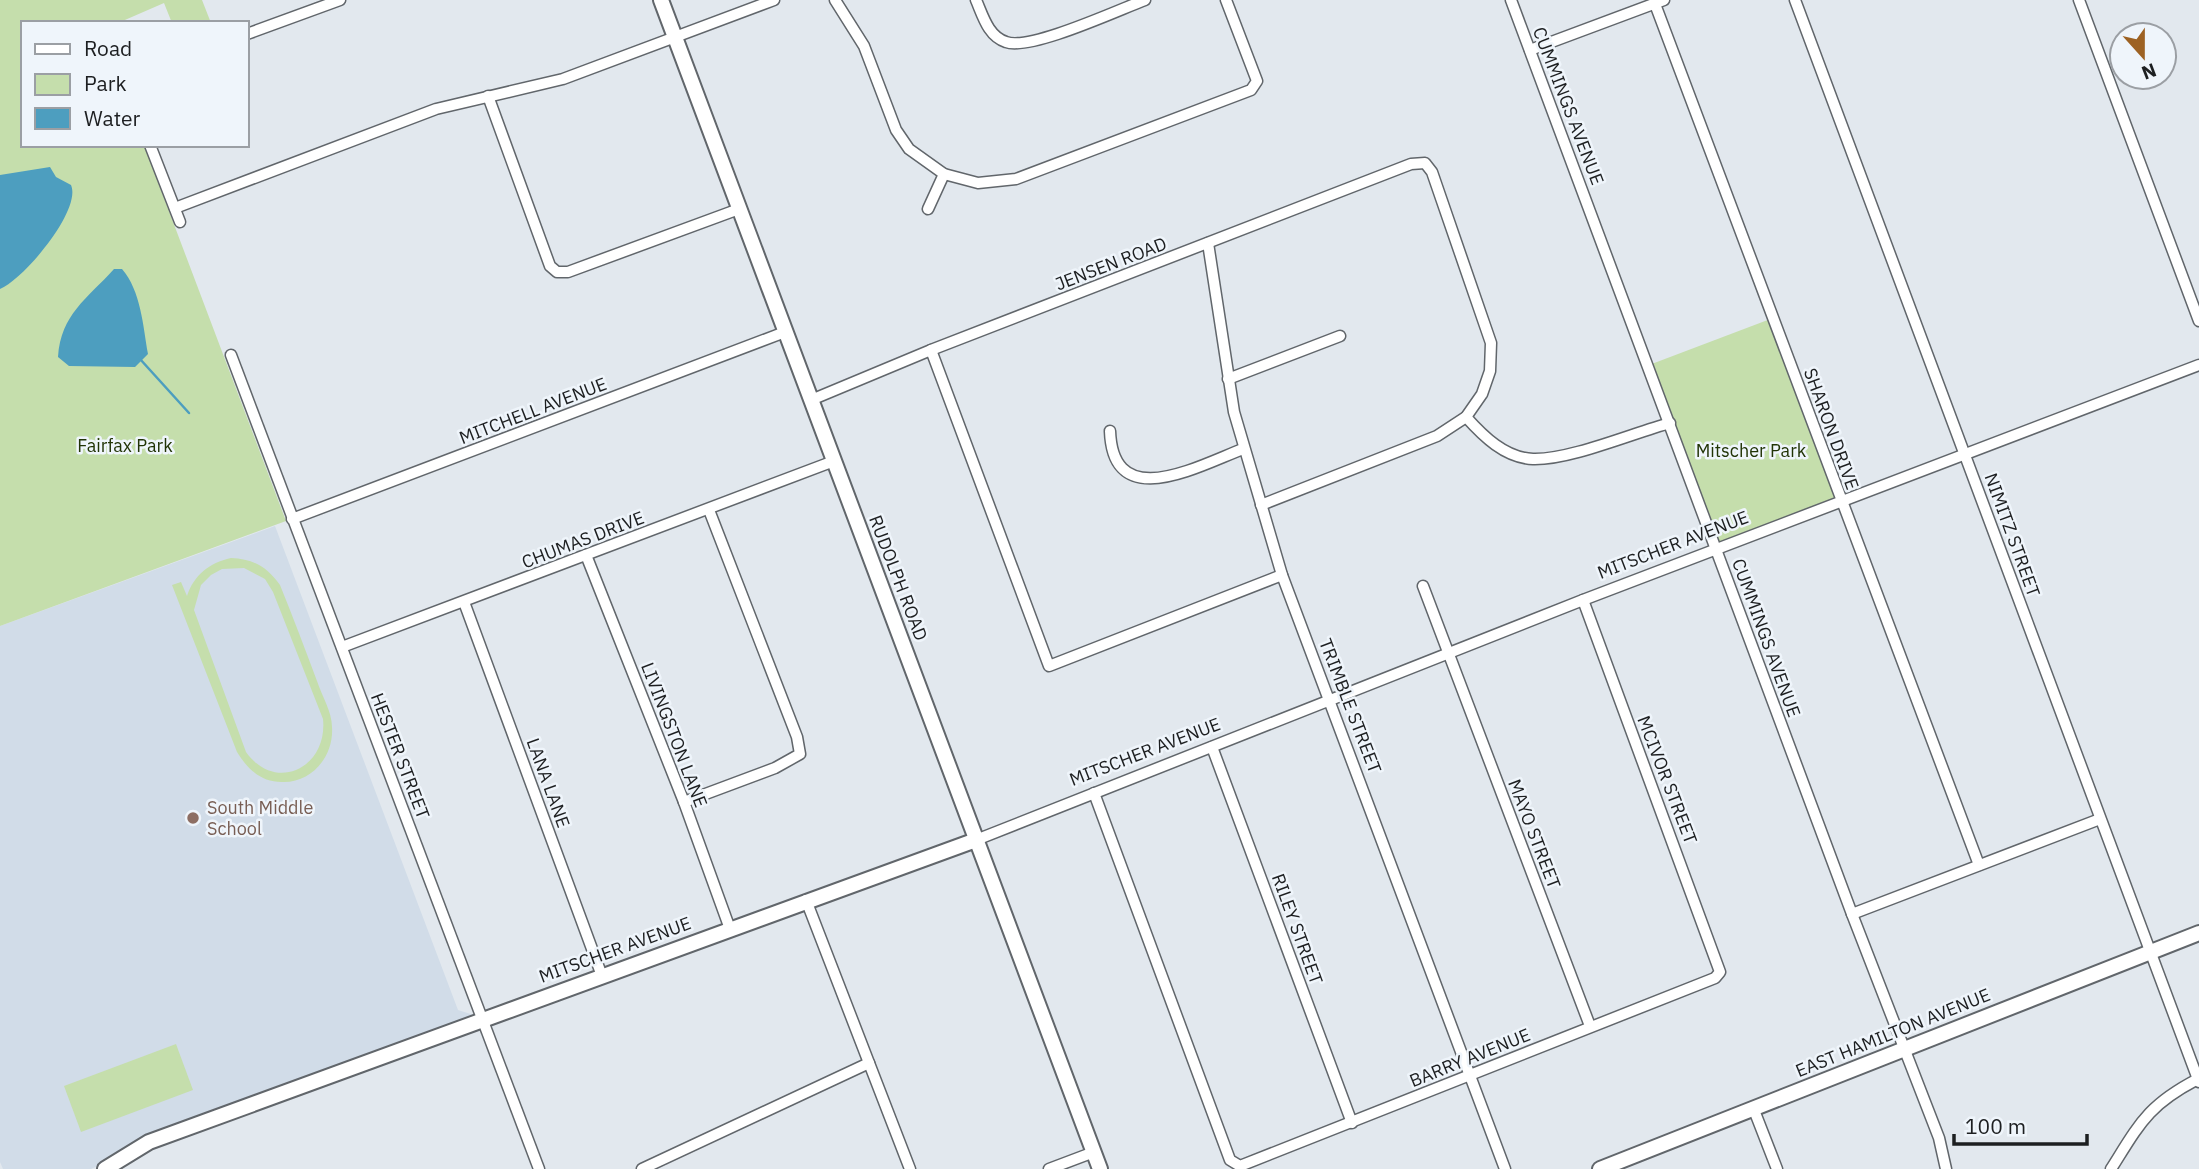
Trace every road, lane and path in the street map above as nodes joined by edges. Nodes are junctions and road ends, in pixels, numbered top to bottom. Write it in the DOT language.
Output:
graph roads {
  1 [pos="340,0"];
  2 [pos="661,0"];
  3 [pos="774,0"];
  4 [pos="835,0"];
  5 [pos="976,0"];
  6 [pos="1144,0"];
  7 [pos="1226,0"];
  8 [pos="1511,0"];
  9 [pos="1795,0"];
  10 [pos="2079,0"];
  11 [pos="1659,2"];
  12 [pos="248,34"];
  13 [pos="674,36"];
  14 [pos="1530,50"];
  15 [pos="488,96"];
  16 [pos="151,147"];
  17 [pos="944,174"];
  18 [pos="175,208"];
  19 [pos="739,209"];
  20 [pos="928,209"];
  21 [pos="180,222"];
  22 [pos="1208,243"];
  23 [pos="2199,321"];
  24 [pos="785,332"];
  25 [pos="1340,336"];
  26 [pos="931,350"];
  27 [pos="231,355"];
  28 [pos="2199,365"];
  29 [pos="1228,379"];
  30 [pos="811,400"];
  31 [pos="1466,417"];
  32 [pos="1670,423"];
  33 [pos="1110,431"];
  34 [pos="1243,449"];
  35 [pos="1965,453"];
  36 [pos="834,461"];
  37 [pos="1840,501"];
  38 [pos="1261,505"];
  39 [pos="709,510"];
  40 [pos="292,519"];
  41 [pos="1716,550"];
  42 [pos="586,555"];
  43 [pos="1282,575"];
  44 [pos="1423,586"];
  45 [pos="1583,600"];
  46 [pos="464,602"];
  47 [pos="342,647"];
  48 [pos="1449,653"];
  49 [pos="1331,700"];
  50 [pos="1212,747"];
  51 [pos="1094,793"];
  52 [pos="684,802"];
  53 [pos="2101,819"];
  54 [pos="976,840"];
  55 [pos="1979,865"];
  56 [pos="806,900"];
  57 [pos="1852,914"];
  58 [pos="730,929"];
  59 [pos="2199,933"];
  60 [pos="2150,951"];
  61 [pos="1720,972"];
  62 [pos="602,976"];
  63 [pos="483,1018"];
  64 [pos="1590,1026"];
  65 [pos="1903,1049"];
  66 [pos="869,1063"];
  67 [pos="1471,1073"];
  68 [pos="2199,1081"];
  69 [pos="1754,1110"];
  70 [pos="1352,1123"];
  71 [pos="1094,1152"];
  72 [pos="105,1169"];
  73 [pos="539,1169"];
  74 [pos="642,1169"];
  75 [pos="910,1169"];
  76 [pos="1049,1169"];
  77 [pos="1100,1169"];
  78 [pos="1505,1169"];
  79 [pos="1600,1169"];
  80 [pos="1777,1169"];
  81 [pos="1947,1169"];
  82 [pos="2111,1169"];
  1 -- 12 [label="street"];
  2 -- 13 [label="street, RUDOLPH ROAD"];
  3 -- 13 [label="street"];
  4 -- 17 [label="street"];
  5 -- 6 [label="street"];
  7 -- 17 [label="street"];
  8 -- 14 [label="street, CUMMINGS AVENUE"];
  9 -- 35 [label="street, NIMITZ STREET"];
  10 -- 23 [label="street"];
  11 -- 14 [label="street"];
  11 -- 37 [label="street, SHARON DRIVE"];
  13 -- 15 [label="street"];
  13 -- 19 [label="street, RUDOLPH ROAD"];
  14 -- 32 [label="street, CUMMINGS AVENUE"];
  15 -- 18 [label="street"];
  15 -- 19 [label="street"];
  16 -- 18 [label="street"];
  17 -- 20 [label="street"];
  18 -- 21 [label="street"];
  19 -- 24 [label="street, RUDOLPH ROAD"];
  22 -- 26 [label="street, JENSEN ROAD"];
  22 -- 29 [label="street, TRIMBLE STREET"];
  22 -- 31 [label="street, JENSEN ROAD"];
  24 -- 30 [label="street, RUDOLPH ROAD"];
  24 -- 40 [label="street, MITCHELL AVENUE"];
  25 -- 29 [label="street"];
  26 -- 30 [label="street, JENSEN ROAD"];
  26 -- 43 [label="street"];
  27 -- 40 [label="street, HESTER STREET"];
  28 -- 35 [label="street, MITSCHER AVENUE"];
  29 -- 34 [label="street, TRIMBLE STREET"];
  30 -- 36 [label="street, RUDOLPH ROAD"];
  31 -- 32 [label="street"];
  31 -- 38 [label="street"];
  32 -- 41 [label="street, CUMMINGS AVENUE"];
  33 -- 34 [label="street"];
  34 -- 38 [label="street, TRIMBLE STREET"];
  35 -- 37 [label="street, MITSCHER AVENUE"];
  35 -- 53 [label="street, NIMITZ STREET"];
  36 -- 39 [label="street, CHUMAS DRIVE"];
  36 -- 54 [label="street, RUDOLPH ROAD"];
  37 -- 41 [label="street, MITSCHER AVENUE"];
  37 -- 55 [label="street, SHARON DRIVE"];
  38 -- 43 [label="street, TRIMBLE STREET"];
  39 -- 42 [label="street, CHUMAS DRIVE"];
  39 -- 52 [label="street"];
  40 -- 47 [label="street, HESTER STREET"];
  41 -- 45 [label="street, MITSCHER AVENUE"];
  41 -- 57 [label="street, CUMMINGS AVENUE"];
  42 -- 46 [label="street, CHUMAS DRIVE"];
  42 -- 52 [label="street, LIVINGSTON LANE"];
  43 -- 49 [label="street, TRIMBLE STREET"];
  44 -- 48 [label="street, MAYO STREET"];
  45 -- 48 [label="street, MITSCHER AVENUE"];
  45 -- 61 [label="street, MCIVOR STREET"];
  46 -- 47 [label="street, CHUMAS DRIVE"];
  46 -- 62 [label="street, LANA LANE"];
  47 -- 63 [label="street, HESTER STREET"];
  48 -- 49 [label="street, MITSCHER AVENUE"];
  48 -- 64 [label="street, MAYO STREET"];
  49 -- 50 [label="street, MITSCHER AVENUE"];
  49 -- 67 [label="street, TRIMBLE STREET"];
  50 -- 51 [label="street, MITSCHER AVENUE"];
  50 -- 70 [label="street, RILEY STREET"];
  51 -- 54 [label="street, MITSCHER AVENUE"];
  51 -- 70 [label="street, BARRY AVENUE"];
  52 -- 58 [label="street, LIVINGSTON LANE"];
  53 -- 55 [label="street"];
  53 -- 60 [label="street, NIMITZ STREET"];
  54 -- 56 [label="street, MITSCHER AVENUE"];
  54 -- 71 [label="street, RUDOLPH ROAD"];
  55 -- 57 [label="street"];
  56 -- 58 [label="street, MITSCHER AVENUE"];
  56 -- 66 [label="street"];
  57 -- 65 [label="street, CUMMINGS AVENUE"];
  58 -- 62 [label="street, MITSCHER AVENUE"];
  59 -- 60 [label="street, EAST HAMILTON AVENUE"];
  60 -- 65 [label="street, EAST HAMILTON AVENUE"];
  60 -- 68 [label="street, NIMITZ STREET"];
  61 -- 64 [label="street, BARRY AVENUE"];
  62 -- 63 [label="street, MITSCHER AVENUE"];
  63 -- 72 [label="street, MITSCHER AVENUE"];
  63 -- 73 [label="street, HESTER STREET"];
  64 -- 67 [label="street, BARRY AVENUE"];
  65 -- 69 [label="street, EAST HAMILTON AVENUE"];
  65 -- 81 [label="street, CUMMINGS AVENUE"];
  66 -- 74 [label="street"];
  66 -- 75 [label="street"];
  67 -- 70 [label="street, BARRY AVENUE"];
  67 -- 78 [label="street, TRIMBLE STREET"];
  68 -- 82 [label="street"];
  69 -- 79 [label="street, EAST HAMILTON AVENUE"];
  69 -- 80 [label="street"];
  71 -- 76 [label="street"];
  71 -- 77 [label="street, RUDOLPH ROAD"];
}
